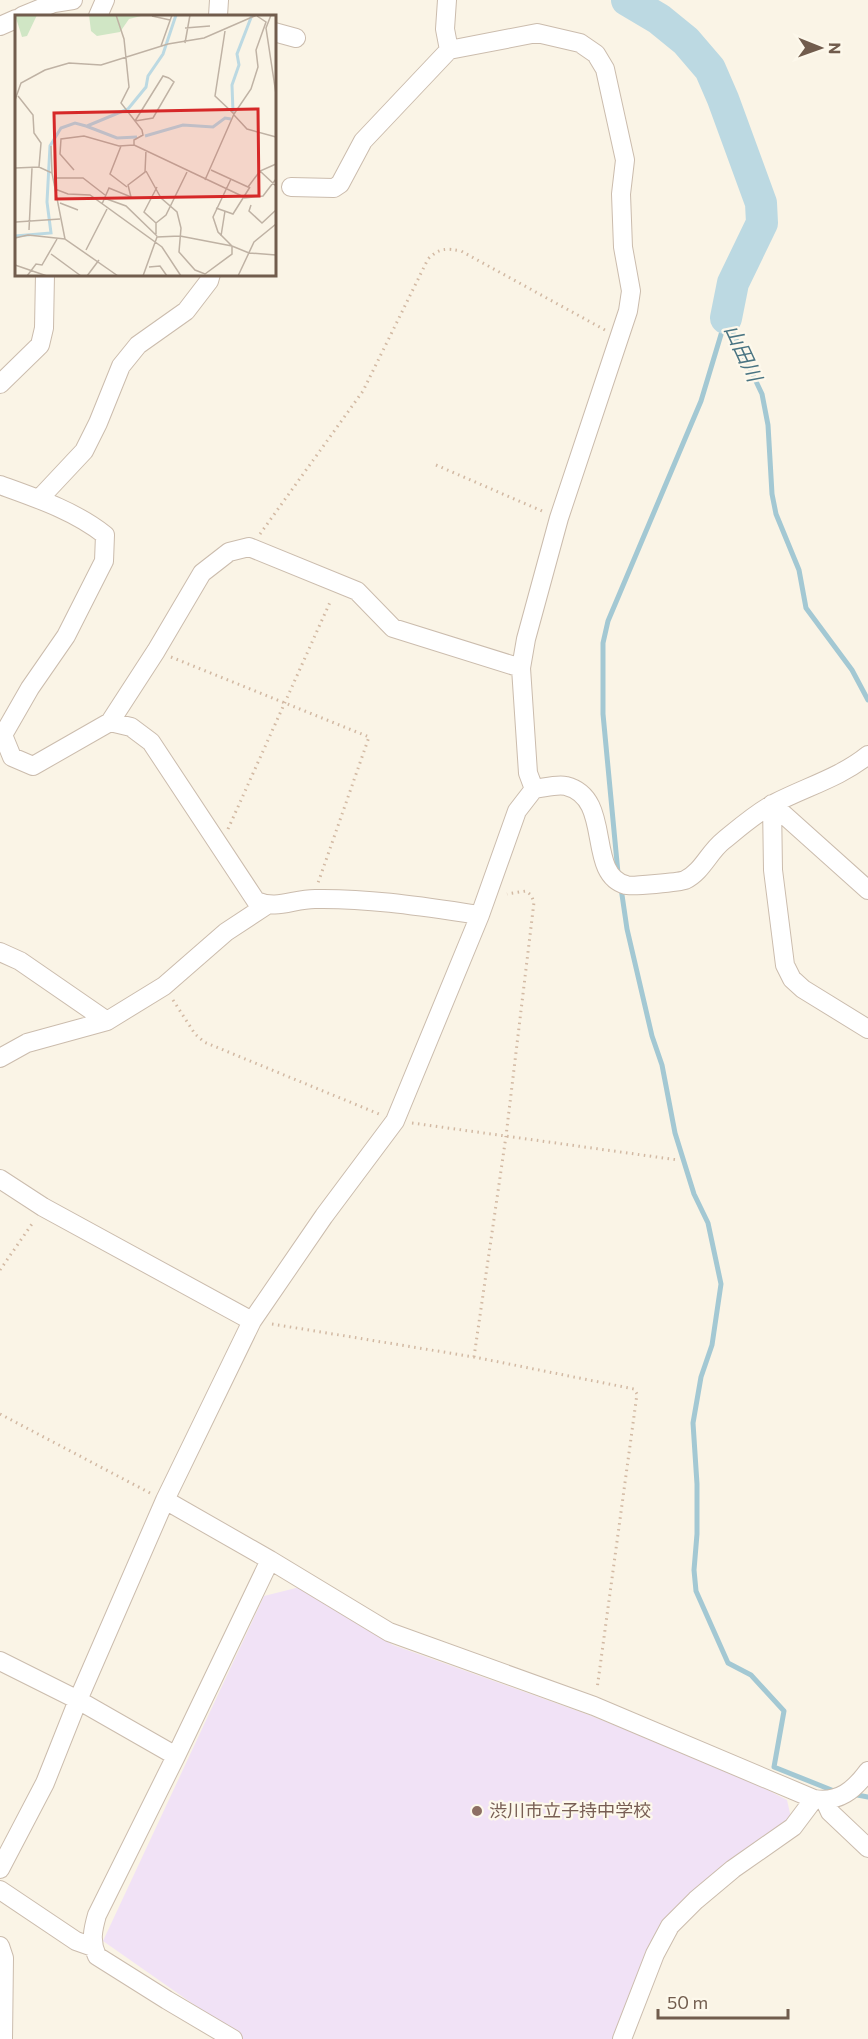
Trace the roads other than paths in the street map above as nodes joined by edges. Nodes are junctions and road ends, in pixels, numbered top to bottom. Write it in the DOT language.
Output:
graph roads {
  1 [pos="73,0"];
  2 [pos="105,0"];
  3 [pos="219,0"];
  4 [pos="447,0"];
  5 [pos="24,15"];
  6 [pos="98,15"];
  7 [pos="218,15"];
  8 [pos="15,19"];
  9 [pos="0,26"];
  10 [pos="276,33"];
  11 [pos="296,38"];
  12 [pos="449,50"];
  13 [pos="291,188"];
  14 [pos="45,276"];
  15 [pos="210,276"];
  16 [pos="0,384"];
  17 [pos="0,486"];
  18 [pos="39,499"];
  19 [pos="521,668"];
  20 [pos="110,722"];
  21 [pos="868,755"];
  22 [pos="534,789"];
  23 [pos="772,804"];
  24 [pos="868,890"];
  25 [pos="267,905"];
  26 [pos="480,915"];
  27 [pos="0,952"];
  28 [pos="106,1021"];
  29 [pos="868,1029"];
  30 [pos="0,1058"];
  31 [pos="0,1179"];
  32 [pos="252,1321"];
  33 [pos="165,1500"];
  34 [pos="270,1560"];
  35 [pos="0,1661"];
  36 [pos="78,1700"];
  37 [pos="176,1756"];
  38 [pos="868,1771"];
  39 [pos="827,1799"];
  40 [pos="868,1848"];
  41 [pos="0,1869"];
  42 [pos="0,1890"];
  43 [pos="0,1946"];
  44 [pos="93,1947"];
  45 [pos="3,2039"];
  46 [pos="233,2039"];
  47 [pos="622,2039"];
  1 -- 5 [label="street"];
  2 -- 6 [label="street"];
  3 -- 7 [label="street"];
  4 -- 12 [label="street"];
  8 -- 9 [label="street"];
  10 -- 11 [label="street"];
  12 -- 13 [label="street"];
  12 -- 19 [label="street"];
  14 -- 16 [label="street"];
  15 -- 18 [label="street"];
  17 -- 18 [label="street"];
  18 -- 20 [label="street"];
  19 -- 20 [label="street"];
  19 -- 22 [label="street"];
  20 -- 25 [label="street"];
  21 -- 23 [label="street"];
  22 -- 23 [label="street"];
  22 -- 26 [label="street"];
  23 -- 24 [label="street"];
  23 -- 29 [label="street"];
  25 -- 26 [label="street"];
  25 -- 28 [label="street"];
  26 -- 32 [label="street"];
  27 -- 28 [label="street"];
  28 -- 30 [label="street"];
  31 -- 32 [label="street"];
  32 -- 33 [label="street"];
  33 -- 34 [label="street"];
  33 -- 36 [label="street"];
  34 -- 37 [label="street"];
  34 -- 39 [label="street"];
  35 -- 36 [label="street"];
  36 -- 37 [label="street"];
  36 -- 41 [label="street"];
  37 -- 44 [label="street"];
  38 -- 39 [label="street"];
  39 -- 40 [label="street"];
  39 -- 47 [label="street"];
  42 -- 44 [label="street"];
  43 -- 45 [label="street"];
  44 -- 46 [label="street"];
}
